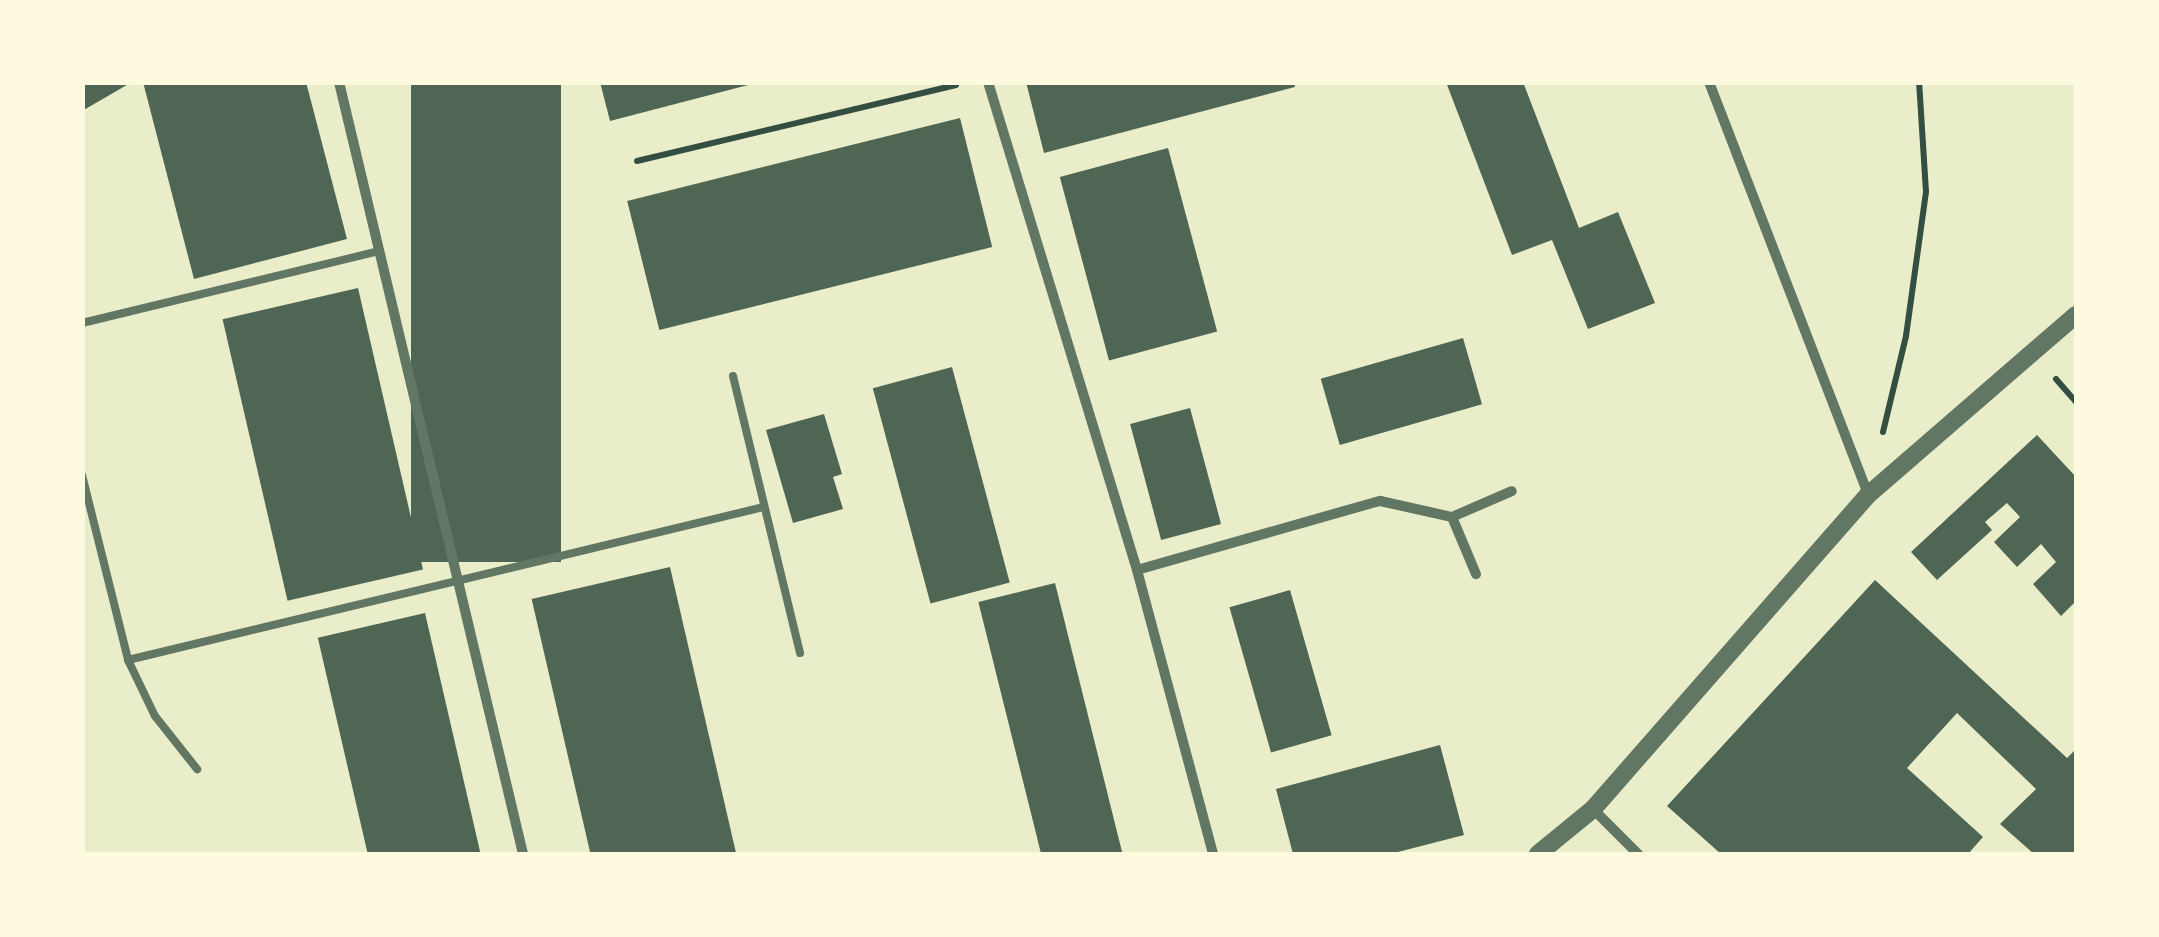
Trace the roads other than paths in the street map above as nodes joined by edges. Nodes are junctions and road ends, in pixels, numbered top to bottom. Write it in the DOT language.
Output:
graph roads {
  1 [pos="339,82"];
  2 [pos="988,82"];
  3 [pos="1709,82"];
  4 [pos="376,252"];
  5 [pos="2076,315"];
  6 [pos="82,322"];
  7 [pos="732,376"];
  8 [pos="82,474"];
  9 [pos="1512,490"];
  10 [pos="1868,495"];
  11 [pos="764,506"];
  12 [pos="1452,517"];
  13 [pos="1137,570"];
  14 [pos="1476,574"];
  15 [pos="456,583"];
  16 [pos="800,653"];
  17 [pos="128,660"];
  18 [pos="197,769"];
  19 [pos="1593,809"];
  20 [pos="523,854"];
  21 [pos="1214,854"];
  22 [pos="1538,854"];
  23 [pos="1638,854"];
  1 -- 4 [label="street"];
  2 -- 13 [label="street"];
  3 -- 10 [label="street"];
  4 -- 6 [label="lane"];
  4 -- 15 [label="street"];
  5 -- 10 [label="street"];
  7 -- 11 [label="lane"];
  8 -- 17 [label="lane"];
  9 -- 12 [label="street"];
  10 -- 19 [label="street"];
  11 -- 15 [label="lane"];
  11 -- 16 [label="lane"];
  12 -- 13 [label="street"];
  12 -- 14 [label="street"];
  13 -- 21 [label="street"];
  15 -- 17 [label="lane"];
  15 -- 20 [label="street"];
  17 -- 18 [label="lane"];
  19 -- 22 [label="street"];
  19 -- 23 [label="street"];
}
